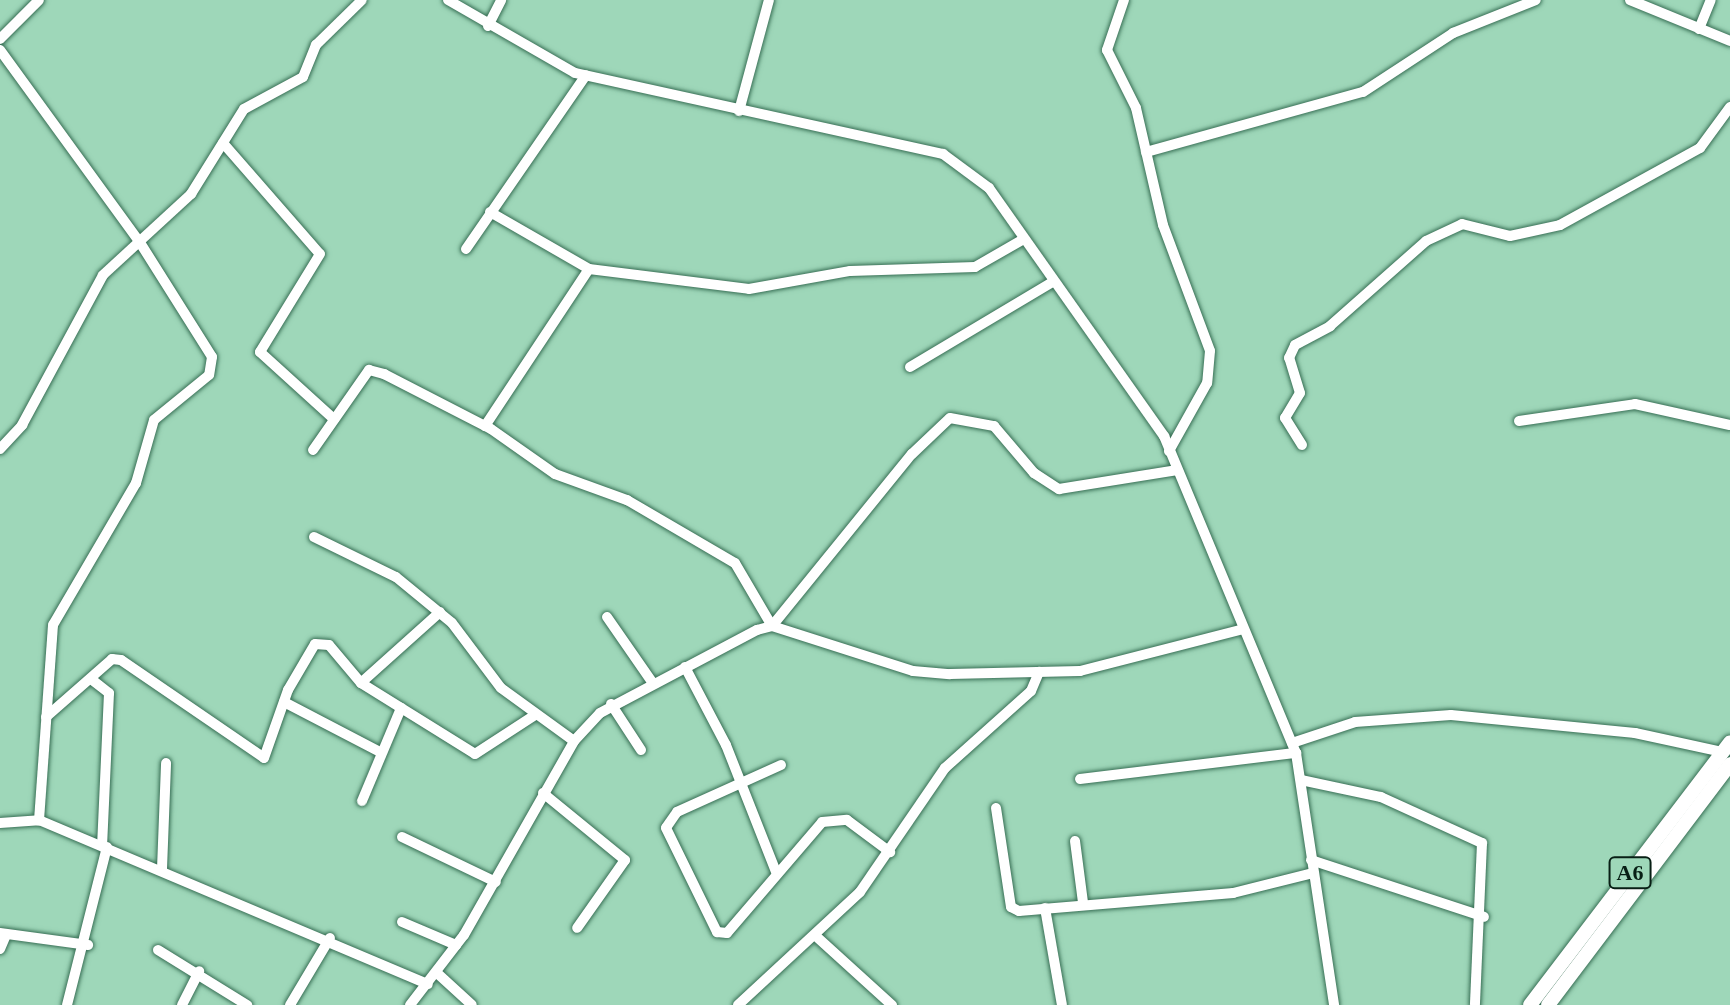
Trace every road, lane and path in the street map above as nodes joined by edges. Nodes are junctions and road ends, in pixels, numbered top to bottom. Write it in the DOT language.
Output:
graph roads {
  1 [pos="39,0"];
  2 [pos="362,0"];
  3 [pos="448,0"];
  4 [pos="501,0"];
  5 [pos="769,0"];
  6 [pos="1124,0"];
  7 [pos="1536,0"];
  8 [pos="1630,0"];
  9 [pos="1711,0"];
  10 [pos="1646,3"];
  11 [pos="488,26"];
  12 [pos="1699,29"];
  13 [pos="0,39"];
  14 [pos="1730,41"];
  15 [pos="0,50"];
  16 [pos="586,75"];
  17 [pos="1730,107"];
  18 [pos="739,111"];
  19 [pos="223,143"];
  20 [pos="1146,152"];
  21 [pos="490,212"];
  22 [pos="1022,240"];
  23 [pos="139,241"];
  24 [pos="466,249"];
  25 [pos="589,269"];
  26 [pos="1051,283"];
  27 [pos="910,367"];
  28 [pos="334,419"];
  29 [pos="1519,421"];
  30 [pos="1730,425"];
  31 [pos="485,426"];
  32 [pos="1302,445"];
  33 [pos="0,449"];
  34 [pos="313,450"];
  35 [pos="1169,451"];
  36 [pos="1177,470"];
  37 [pos="314,537"];
  38 [pos="440,612"];
  39 [pos="607,617"];
  40 [pos="772,626"];
  41 [pos="1244,629"];
  42 [pos="685,667"];
  43 [pos="1039,672"];
  44 [pos="91,679"];
  45 [pos="652,682"];
  46 [pos="361,683"];
  47 [pos="284,702"];
  48 [pos="611,704"];
  49 [pos="401,708"];
  50 [pos="535,715"];
  51 [pos="46,717"];
  52 [pos="574,741"];
  53 [pos="1294,748"];
  54 [pos="641,750"];
  55 [pos="380,752"];
  56 [pos="1728,753"];
  57 [pos="166,763"];
  58 [pos="781,765"];
  59 [pos="1080,779"];
  60 [pos="1301,780"];
  61 [pos="740,783"];
  62 [pos="543,793"];
  63 [pos="362,801"];
  64 [pos="996,808"];
  65 [pos="39,820"];
  66 [pos="0,823"];
  67 [pos="402,837"];
  68 [pos="1075,841"];
  69 [pos="105,846"];
  70 [pos="890,852"];
  71 [pos="1311,860"];
  72 [pos="162,869"];
  73 [pos="776,872"];
  74 [pos="1313,873"];
  75 [pos="496,882"];
  76 [pos="1083,903"];
  77 [pos="1045,908"];
  78 [pos="1484,917"];
  79 [pos="402,922"];
  80 [pos="577,928"];
  81 [pos="3,934"];
  82 [pos="330,938"];
  83 [pos="818,938"];
  84 [pos="88,945"];
  85 [pos="456,945"];
  86 [pos="0,949"];
  87 [pos="158,950"];
  88 [pos="199,971"];
  89 [pos="437,973"];
  90 [pos="428,984"];
  91 [pos="67,1005"];
  92 [pos="182,1005"];
  93 [pos="247,1005"];
  94 [pos="290,1005"];
  95 [pos="410,1005"];
  96 [pos="472,1005"];
  97 [pos="738,1005"];
  98 [pos="892,1005"];
  99 [pos="1062,1005"];
  100 [pos="1334,1005"];
  101 [pos="1475,1005"];
  102 [pos="1530,1005"];
  103 [pos="1548,1005"];
  1 -- 13 [label="street"];
  2 -- 19 [label="street"];
  3 -- 11 [label="street"];
  4 -- 11 [label="street"];
  5 -- 18 [label="street"];
  6 -- 20 [label="street"];
  7 -- 20 [label="street"];
  8 -- 10 [label="street"];
  9 -- 12 [label="street"];
  10 -- 12 [label="street"];
  11 -- 16 [label="street"];
  12 -- 14 [label="street"];
  15 -- 23 [label="street"];
  16 -- 18 [label="street"];
  16 -- 21 [label="street"];
  17 -- 32 [label="street"];
  18 -- 22 [label="street"];
  19 -- 23 [label="street"];
  19 -- 28 [label="street"];
  20 -- 35 [label="street"];
  21 -- 24 [label="street"];
  21 -- 25 [label="street"];
  22 -- 25 [label="street"];
  22 -- 26 [label="street"];
  23 -- 33 [label="street"];
  23 -- 51 [label="street"];
  25 -- 31 [label="street"];
  26 -- 27 [label="street"];
  26 -- 35 [label="street"];
  28 -- 31 [label="street"];
  28 -- 34 [label="street"];
  29 -- 30 [label="street"];
  31 -- 40 [label="street"];
  35 -- 36 [label="street"];
  36 -- 40 [label="street"];
  36 -- 41 [label="street"];
  37 -- 38 [label="street"];
  38 -- 46 [label="street"];
  38 -- 50 [label="street"];
  39 -- 45 [label="street"];
  40 -- 42 [label="street"];
  40 -- 43 [label="street"];
  41 -- 43 [label="street"];
  41 -- 53 [label="street"];
  42 -- 45 [label="street"];
  42 -- 61 [label="street"];
  43 -- 70 [label="street"];
  44 -- 47 [label="street"];
  44 -- 51 [label="street"];
  44 -- 69 [label="street"];
  45 -- 48 [label="street"];
  46 -- 47 [label="street"];
  46 -- 49 [label="street"];
  47 -- 55 [label="street"];
  48 -- 52 [label="street"];
  48 -- 54 [label="street"];
  49 -- 50 [label="street"];
  49 -- 55 [label="street"];
  50 -- 52 [label="street"];
  51 -- 65 [label="street"];
  52 -- 62 [label="street"];
  53 -- 56 [label="street"];
  53 -- 59 [label="street"];
  53 -- 60 [label="street"];
  55 -- 63 [label="street"];
  56 -- 102 [label="highway, A6"];
  56 -- 103 [label="highway, A6"];
  57 -- 72 [label="street"];
  58 -- 61 [label="street"];
  60 -- 71 [label="street"];
  60 -- 78 [label="street"];
  61 -- 73 [label="street"];
  61 -- 73 [label="street"];
  62 -- 75 [label="street"];
  62 -- 80 [label="street"];
  64 -- 77 [label="street"];
  65 -- 66 [label="street"];
  65 -- 69 [label="street"];
  67 -- 75 [label="street"];
  68 -- 76 [label="street"];
  69 -- 72 [label="street"];
  69 -- 84 [label="street"];
  70 -- 73 [label="street"];
  70 -- 83 [label="street"];
  71 -- 74 [label="street"];
  71 -- 78 [label="street"];
  72 -- 82 [label="street"];
  74 -- 76 [label="street"];
  74 -- 100 [label="street"];
  75 -- 85 [label="street"];
  76 -- 77 [label="street"];
  77 -- 99 [label="street"];
  78 -- 101 [label="street"];
  79 -- 85 [label="street"];
  81 -- 84 [label="street"];
  81 -- 86 [label="street"];
  82 -- 90 [label="street"];
  82 -- 94 [label="street"];
  83 -- 97 [label="street"];
  83 -- 98 [label="street"];
  84 -- 91 [label="street"];
  85 -- 89 [label="street"];
  87 -- 88 [label="street"];
  88 -- 92 [label="street"];
  88 -- 93 [label="street"];
  89 -- 90 [label="street"];
  89 -- 96 [label="street"];
  90 -- 95 [label="street"];
}
